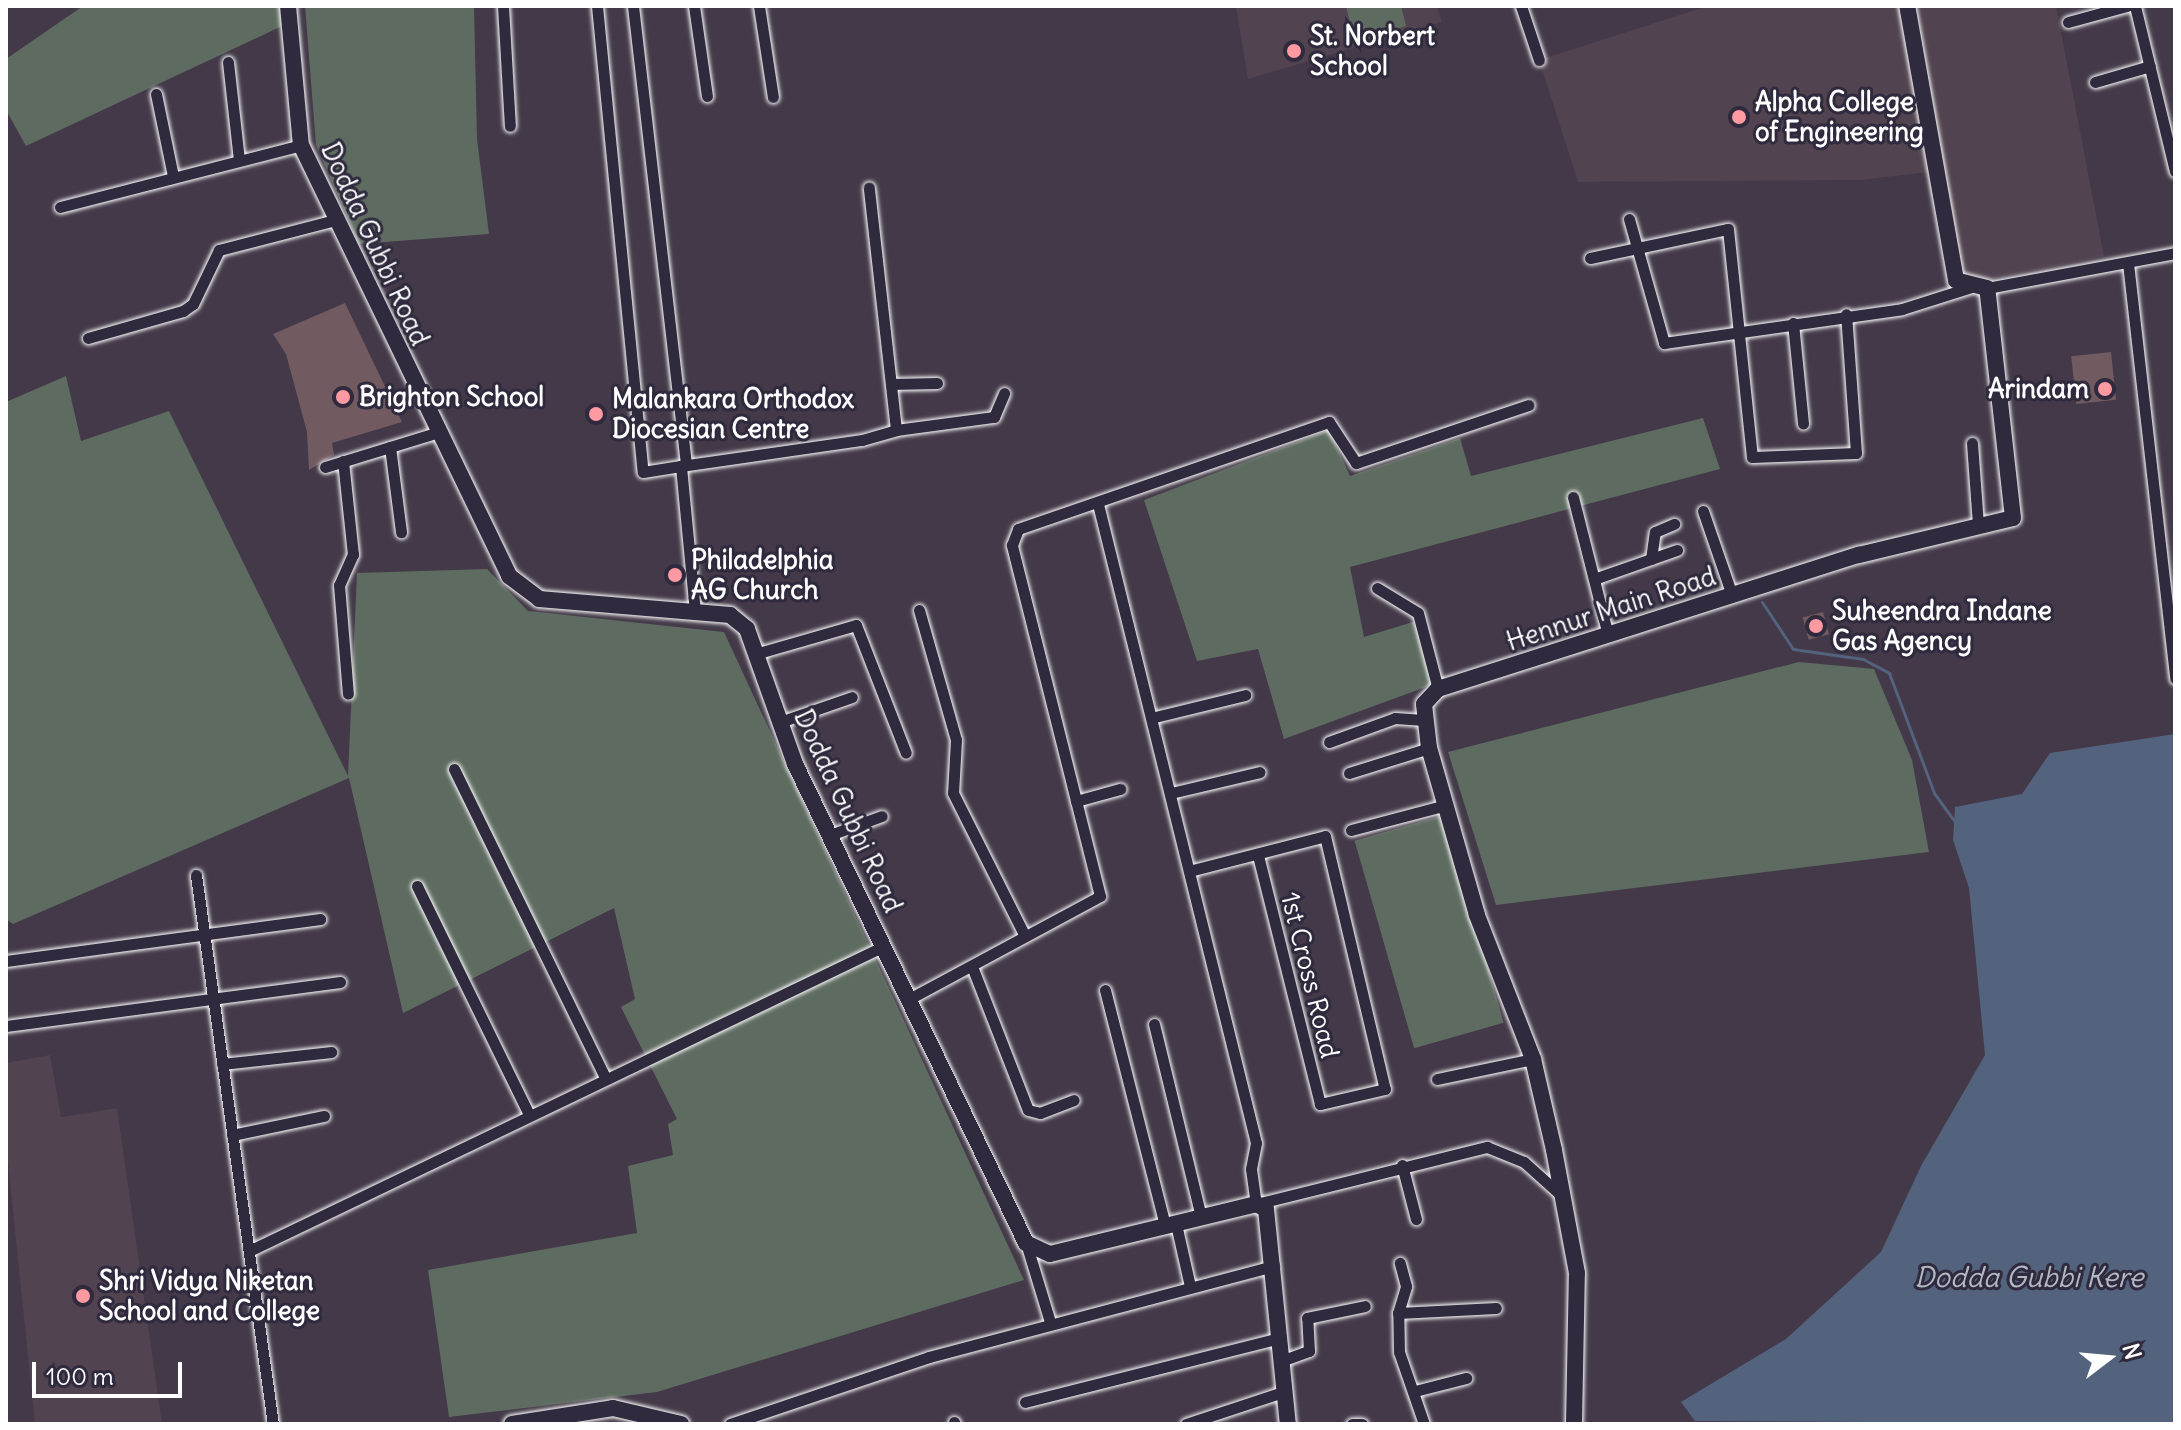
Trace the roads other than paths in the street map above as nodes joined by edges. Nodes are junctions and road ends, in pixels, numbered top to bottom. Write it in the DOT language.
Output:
graph roads {
  1 [pos="288,6"];
  2 [pos="503,6"];
  3 [pos="597,6"];
  4 [pos="633,6"];
  5 [pos="694,6"];
  6 [pos="759,6"];
  7 [pos="1521,6"];
  8 [pos="1907,6"];
  9 [pos="2127,6"];
  10 [pos="2135,6"];
  11 [pos="2068,22"];
  12 [pos="1539,60"];
  13 [pos="228,62"];
  14 [pos="2150,66"];
  15 [pos="2095,82"];
  16 [pos="156,94"];
  17 [pos="707,96"];
  18 [pos="773,97"];
  19 [pos="510,126"];
  20 [pos="301,145"];
  21 [pos="239,160"];
  22 [pos="2175,171"];
  23 [pos="173,176"];
  24 [pos="869,188"];
  25 [pos="60,207"];
  26 [pos="1629,219"];
  27 [pos="335,220"];
  28 [pos="1637,247"];
  29 [pos="2175,253"];
  30 [pos="1590,258"];
  31 [pos="2128,263"];
  32 [pos="1981,287"];
  33 [pos="1846,314"];
  34 [pos="1793,323"];
  35 [pos="1741,331"];
  36 [pos="88,338"];
  37 [pos="937,383"];
  38 [pos="891,384"];
  39 [pos="1004,393"];
  40 [pos="1528,405"];
  41 [pos="1803,424"];
  42 [pos="896,430"];
  43 [pos="439,432"];
  44 [pos="1972,443"];
  45 [pos="390,447"];
  46 [pos="343,461"];
  47 [pos="683,464"];
  48 [pos="325,467"];
  49 [pos="1573,497"];
  50 [pos="1098,504"];
  51 [pos="1703,511"];
  52 [pos="1674,524"];
  53 [pos="1978,525"];
  54 [pos="401,532"];
  55 [pos="1677,550"];
  56 [pos="1651,559"];
  57 [pos="1594,579"];
  58 [pos="1377,588"];
  59 [pos="1732,595"];
  60 [pos="919,610"];
  61 [pos="695,612"];
  62 [pos="1608,635"];
  63 [pos="755,654"];
  64 [pos="2175,678"];
  65 [pos="1438,689"];
  66 [pos="348,694"];
  67 [pos="1245,695"];
  68 [pos="852,697"];
  69 [pos="1155,717"];
  70 [pos="1424,720"];
  71 [pos="780,722"];
  72 [pos="1329,742"];
  73 [pos="1429,748"];
  74 [pos="906,753"];
  75 [pos="454,769"];
  76 [pos="1260,772"];
  77 [pos="1349,773"];
  78 [pos="1120,789"];
  79 [pos="1171,793"];
  80 [pos="1076,801"];
  81 [pos="1446,805"];
  82 [pos="882,816"];
  83 [pos="1351,830"];
  84 [pos="830,835"];
  85 [pos="1258,856"];
  86 [pos="1193,870"];
  87 [pos="196,875"];
  88 [pos="417,886"];
  89 [pos="320,919"];
  90 [pos="203,932"];
  91 [pos="1025,936"];
  92 [pos="884,946"];
  93 [pos="6,961"];
  94 [pos="973,969"];
  95 [pos="340,982"];
  96 [pos="1105,990"];
  97 [pos="212,998"];
  98 [pos="909,999"];
  99 [pos="1154,1024"];
  100 [pos="6,1026"];
  101 [pos="331,1052"];
  102 [pos="1533,1059"];
  103 [pos="222,1064"];
  104 [pos="604,1075"];
  105 [pos="1437,1079"];
  106 [pos="1074,1100"];
  107 [pos="528,1113"];
  108 [pos="324,1116"];
  109 [pos="232,1135"];
  110 [pos="1402,1165"];
  111 [pos="1563,1197"];
  112 [pos="1256,1204"];
  113 [pos="1201,1217"];
  114 [pos="1416,1219"];
  115 [pos="1171,1225"];
  116 [pos="1026,1243"];
  117 [pos="251,1250"];
  118 [pos="1400,1263"];
  119 [pos="1274,1266"];
  120 [pos="1190,1286"];
  121 [pos="1365,1306"];
  122 [pos="1496,1308"];
  123 [pos="1398,1313"];
  124 [pos="1050,1322"];
  125 [pos="1279,1338"];
  126 [pos="1281,1361"];
  127 [pos="1466,1378"];
  128 [pos="1415,1391"];
  129 [pos="1283,1392"];
  130 [pos="1025,1402"];
  131 [pos="273,1424"];
  132 [pos="512,1424"];
  133 [pos="681,1424"];
  134 [pos="730,1424"];
  135 [pos="1186,1424"];
  136 [pos="1288,1424"];
  137 [pos="1352,1424"];
  138 [pos="1362,1424"];
  139 [pos="1424,1424"];
  140 [pos="1574,1424"];
  1 -- 20 [label="main road, Dodda Gubbi Road"];
  2 -- 19 [label="street"];
  3 -- 47 [label="street"];
  4 -- 47 [label="street"];
  5 -- 17 [label="street"];
  6 -- 18 [label="street"];
  7 -- 12 [label="street"];
  8 -- 32 [label="main road"];
  9 -- 11 [label="street"];
  10 -- 14 [label="street"];
  13 -- 21 [label="street"];
  14 -- 15 [label="street"];
  14 -- 22 [label="street"];
  16 -- 23 [label="street"];
  20 -- 21 [label="street"];
  20 -- 27 [label="main road, Dodda Gubbi Road"];
  21 -- 23 [label="street"];
  23 -- 25 [label="street"];
  24 -- 38 [label="street"];
  26 -- 28 [label="street"];
  27 -- 36 [label="street"];
  27 -- 43 [label="main road, Dodda Gubbi Road"];
  28 -- 30 [label="street"];
  28 -- 35 [label="street"];
  28 -- 35 [label="street"];
  29 -- 31 [label="street"];
  31 -- 32 [label="street"];
  31 -- 64 [label="street"];
  32 -- 33 [label="street"];
  32 -- 53 [label="main road, Hennur Main Road"];
  33 -- 34 [label="street"];
  33 -- 35 [label="street"];
  34 -- 35 [label="street"];
  34 -- 41 [label="street"];
  37 -- 38 [label="street"];
  38 -- 42 [label="street"];
  39 -- 42 [label="street"];
  40 -- 50 [label="street"];
  42 -- 47 [label="street"];
  43 -- 45 [label="street"];
  43 -- 61 [label="main road, Dodda Gubbi Road"];
  44 -- 53 [label="street"];
  45 -- 46 [label="street"];
  45 -- 54 [label="street"];
  46 -- 48 [label="street"];
  46 -- 66 [label="street"];
  47 -- 61 [label="street"];
  49 -- 57 [label="street"];
  50 -- 69 [label="street"];
  50 -- 80 [label="street"];
  51 -- 59 [label="street"];
  52 -- 56 [label="street"];
  53 -- 59 [label="main road, Hennur Main Road"];
  55 -- 56 [label="street"];
  56 -- 57 [label="street"];
  57 -- 62 [label="street"];
  58 -- 65 [label="street"];
  59 -- 62 [label="main road, Hennur Main Road"];
  60 -- 91 [label="street"];
  61 -- 63 [label="main road, Dodda Gubbi Road"];
  62 -- 65 [label="main road, Hennur Main Road"];
  63 -- 71 [label="main road, Dodda Gubbi Road"];
  63 -- 74 [label="street"];
  65 -- 70 [label="main road"];
  67 -- 69 [label="street"];
  68 -- 71 [label="street"];
  69 -- 79 [label="street"];
  70 -- 72 [label="street"];
  70 -- 73 [label="main road"];
  71 -- 84 [label="main road, Dodda Gubbi Road"];
  73 -- 77 [label="street"];
  73 -- 81 [label="main road"];
  75 -- 104 [label="street"];
  76 -- 79 [label="street"];
  78 -- 80 [label="street"];
  79 -- 86 [label="street"];
  80 -- 91 [label="street"];
  81 -- 83 [label="street"];
  81 -- 102 [label="main road"];
  82 -- 84 [label="street"];
  84 -- 92 [label="main road, Dodda Gubbi Road"];
  85 -- 85 [label="street, 1st Cross Road"];
  85 -- 86 [label="street"];
  86 -- 112 [label="street"];
  87 -- 90 [label="street"];
  88 -- 107 [label="street"];
  89 -- 90 [label="street"];
  90 -- 93 [label="street"];
  90 -- 97 [label="street"];
  91 -- 94 [label="street"];
  92 -- 98 [label="main road, Dodda Gubbi Road"];
  92 -- 104 [label="street"];
  94 -- 98 [label="street"];
  94 -- 106 [label="street"];
  95 -- 97 [label="street"];
  96 -- 115 [label="street"];
  97 -- 100 [label="street"];
  97 -- 103 [label="street"];
  98 -- 116 [label="main road, Dodda Gubbi Road"];
  99 -- 113 [label="street"];
  101 -- 103 [label="street"];
  102 -- 105 [label="street"];
  102 -- 111 [label="main road"];
  103 -- 109 [label="street"];
  104 -- 107 [label="street"];
  107 -- 117 [label="street"];
  108 -- 109 [label="street"];
  109 -- 117 [label="street"];
  110 -- 111 [label="street"];
  110 -- 112 [label="street"];
  110 -- 114 [label="street"];
  111 -- 140 [label="main road"];
  112 -- 113 [label="main road"];
  112 -- 119 [label="main road"];
  113 -- 115 [label="main road"];
  115 -- 116 [label="main road"];
  115 -- 120 [label="street"];
  116 -- 124 [label="street"];
  117 -- 131 [label="street"];
  118 -- 123 [label="street"];
  119 -- 120 [label="street"];
  119 -- 125 [label="main road"];
  120 -- 124 [label="street"];
  121 -- 126 [label="street"];
  122 -- 123 [label="street"];
  123 -- 128 [label="street"];
  124 -- 134 [label="street"];
  125 -- 126 [label="main road"];
  125 -- 130 [label="street"];
  126 -- 129 [label="main road"];
  127 -- 128 [label="street"];
  128 -- 139 [label="street"];
  129 -- 135 [label="street"];
  129 -- 136 [label="main road"];
  132 -- 133 [label="main road"];
  137 -- 138 [label="street"];
}
